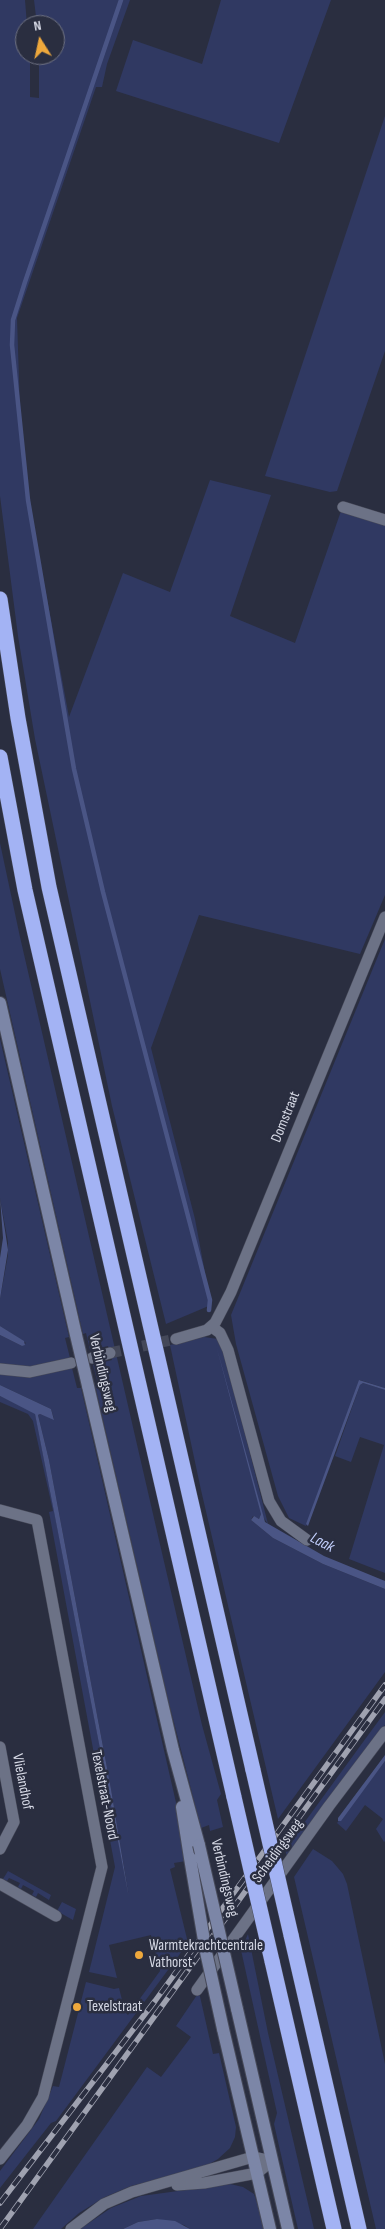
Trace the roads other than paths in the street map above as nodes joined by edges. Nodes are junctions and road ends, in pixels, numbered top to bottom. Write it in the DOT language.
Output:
graph roads {
  1 [pos="343,507"];
  2 [pos="385,520"];
  3 [pos="0,599"];
  4 [pos="0,757"];
  5 [pos="385,917"];
  6 [pos="0,1003"];
  7 [pos="212,1327"];
  8 [pos="176,1339"];
  9 [pos="110,1353"];
  10 [pos="92,1358"];
  11 [pos="71,1363"];
  12 [pos="0,1369"];
  13 [pos="0,1510"];
  14 [pos="307,1540"];
  15 [pos="385,1732"];
  16 [pos="0,1747"];
  17 [pos="173,1750"];
  18 [pos="0,1849"];
  19 [pos="0,1884"];
  20 [pos="56,1916"];
  21 [pos="197,1990"];
  22 [pos="253,2157"];
  23 [pos="0,2159"];
  24 [pos="272,2161"];
  25 [pos="257,2173"];
  26 [pos="153,2186"];
  27 [pos="70,2229"];
  28 [pos="270,2229"];
  29 [pos="288,2229"];
  30 [pos="334,2229"];
  31 [pos="359,2229"];
  1 -- 2 [label="street"];
  3 -- 31 [label="highway, bridge"];
  4 -- 30 [label="highway, bridge"];
  5 -- 7 [label="street, Domstraat"];
  6 -- 17 [label="main road, Verbindingsweg, bridge"];
  7 -- 8 [label="street"];
  7 -- 14 [label="street"];
  9 -- 10 [label="street"];
  11 -- 12 [label="street"];
  13 -- 23 [label="street, Texelstraat-Noord"];
  15 -- 21 [label="street, Scheidingsweg"];
  16 -- 18 [label="street, Vlielandhof"];
  17 -- 22 [label="main road, Verbindingsweg, bridge"];
  17 -- 24 [label="main road, Verbindingsweg, bridge"];
  19 -- 20 [label="street"];
  22 -- 24 [label="street"];
  22 -- 25 [label="main road, Verbindingsweg"];
  22 -- 26 [label="street"];
  24 -- 25 [label="street"];
  24 -- 29 [label="main road, Verbindingsweg"];
  25 -- 26 [label="street"];
  25 -- 28 [label="main road, Verbindingsweg"];
  26 -- 27 [label="street"];
}
